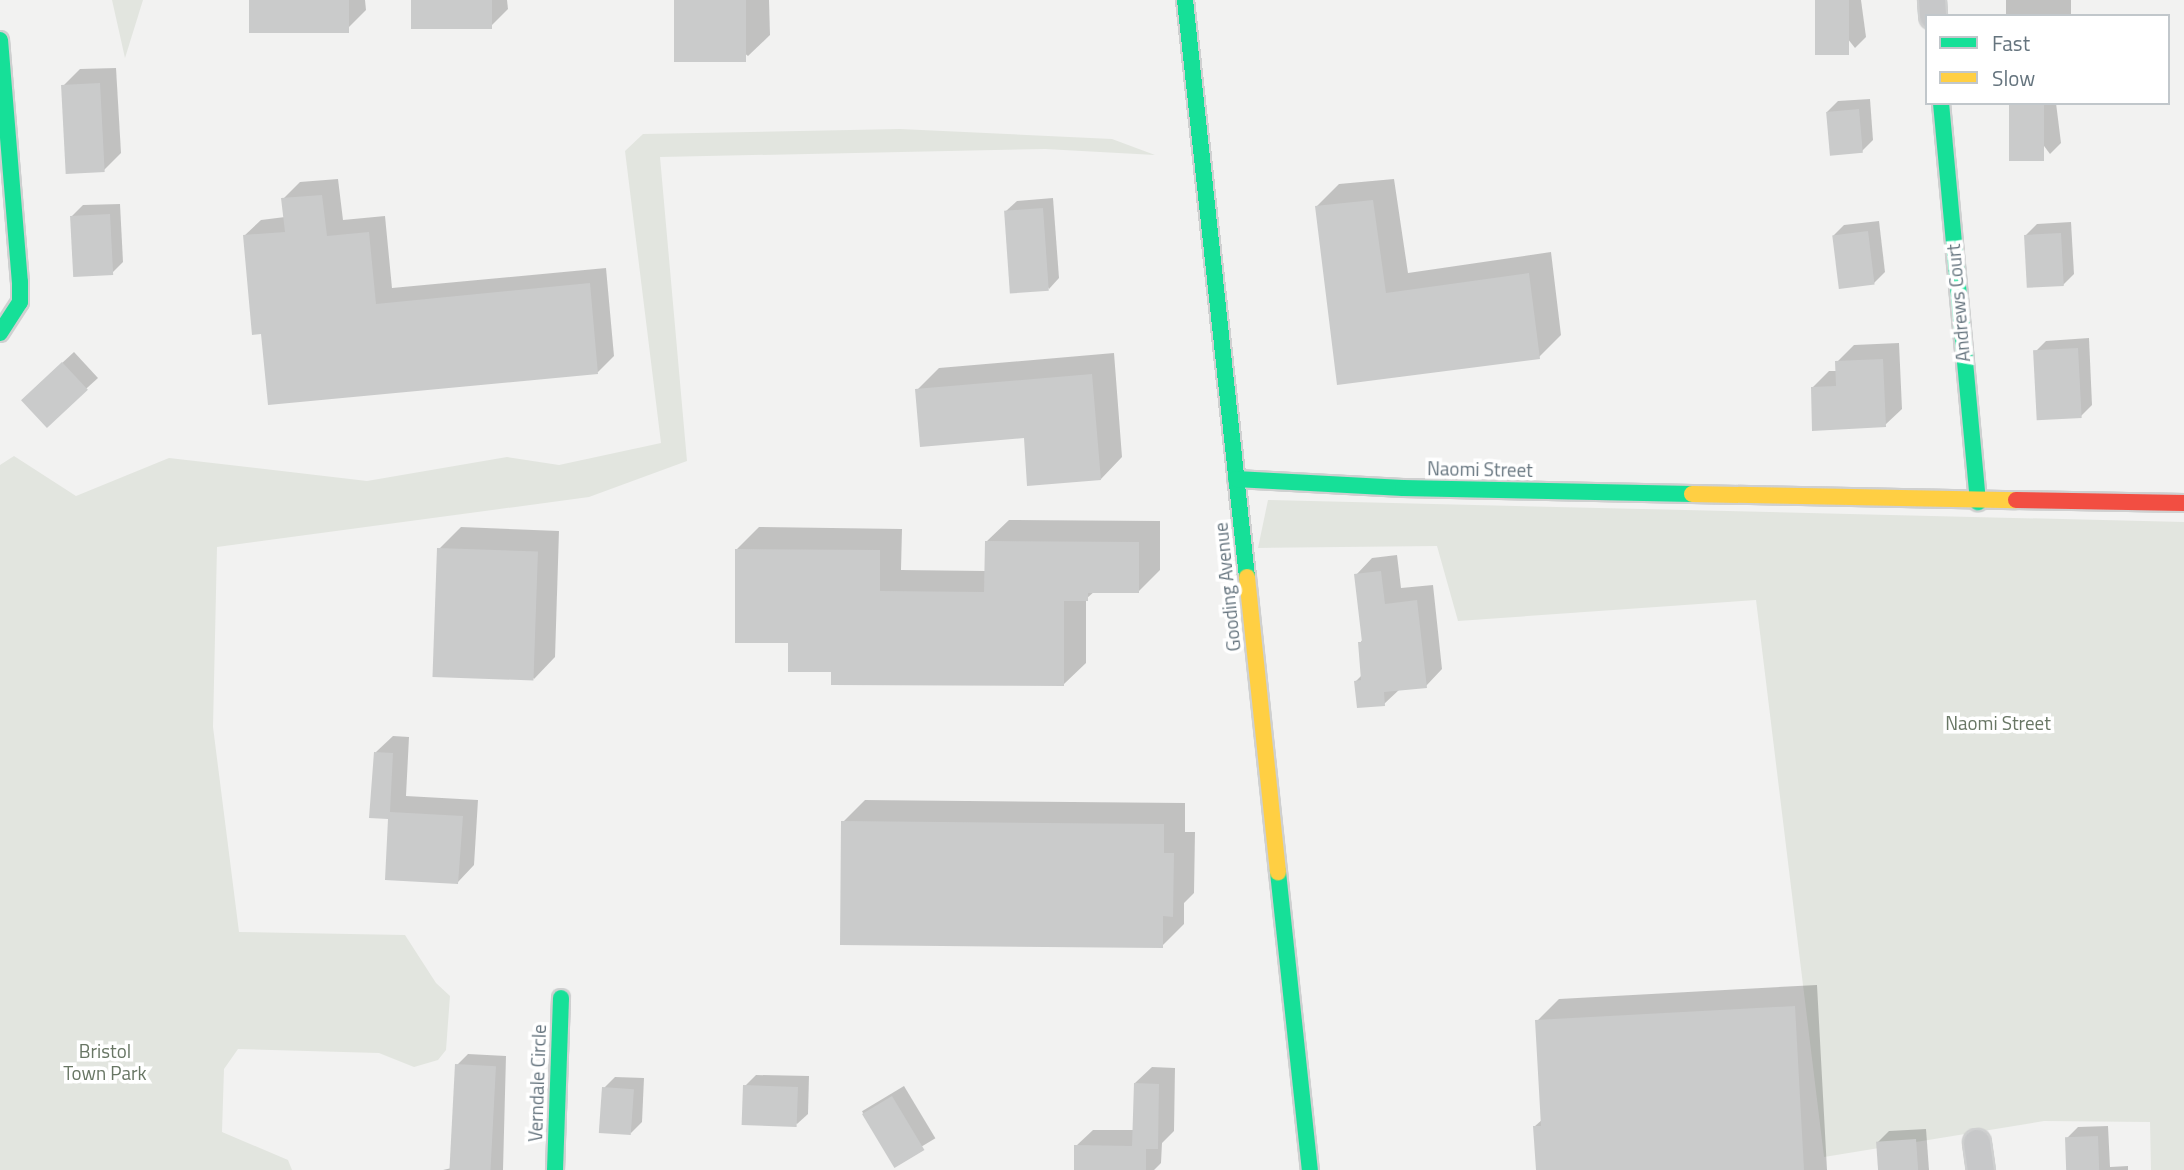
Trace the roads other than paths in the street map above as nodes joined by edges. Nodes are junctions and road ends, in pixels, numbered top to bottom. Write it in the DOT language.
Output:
graph roads {
  1 [pos="1185,0"];
  2 [pos="0,40"];
  3 [pos="1941,105"];
  4 [pos="0,333"];
  5 [pos="1236,479"];
  6 [pos="1978,502"];
  7 [pos="2184,503"];
  8 [pos="561,998"];
  9 [pos="1977,1143"];
  10 [pos="555,1170"];
  11 [pos="1310,1170"];
  12 [pos="1981,1170"];
  1 -- 5 [label="street, Gooding Avenue"];
  2 -- 4 [label="street"];
  3 -- 6 [label="street, Andrews Court"];
  5 -- 6 [label="street, Naomi Street"];
  5 -- 11 [label="street, Gooding Avenue"];
  6 -- 7 [label="street, Naomi Street"];
  8 -- 10 [label="street, Verndale Circle"];
  9 -- 12 [label="street"];
}
